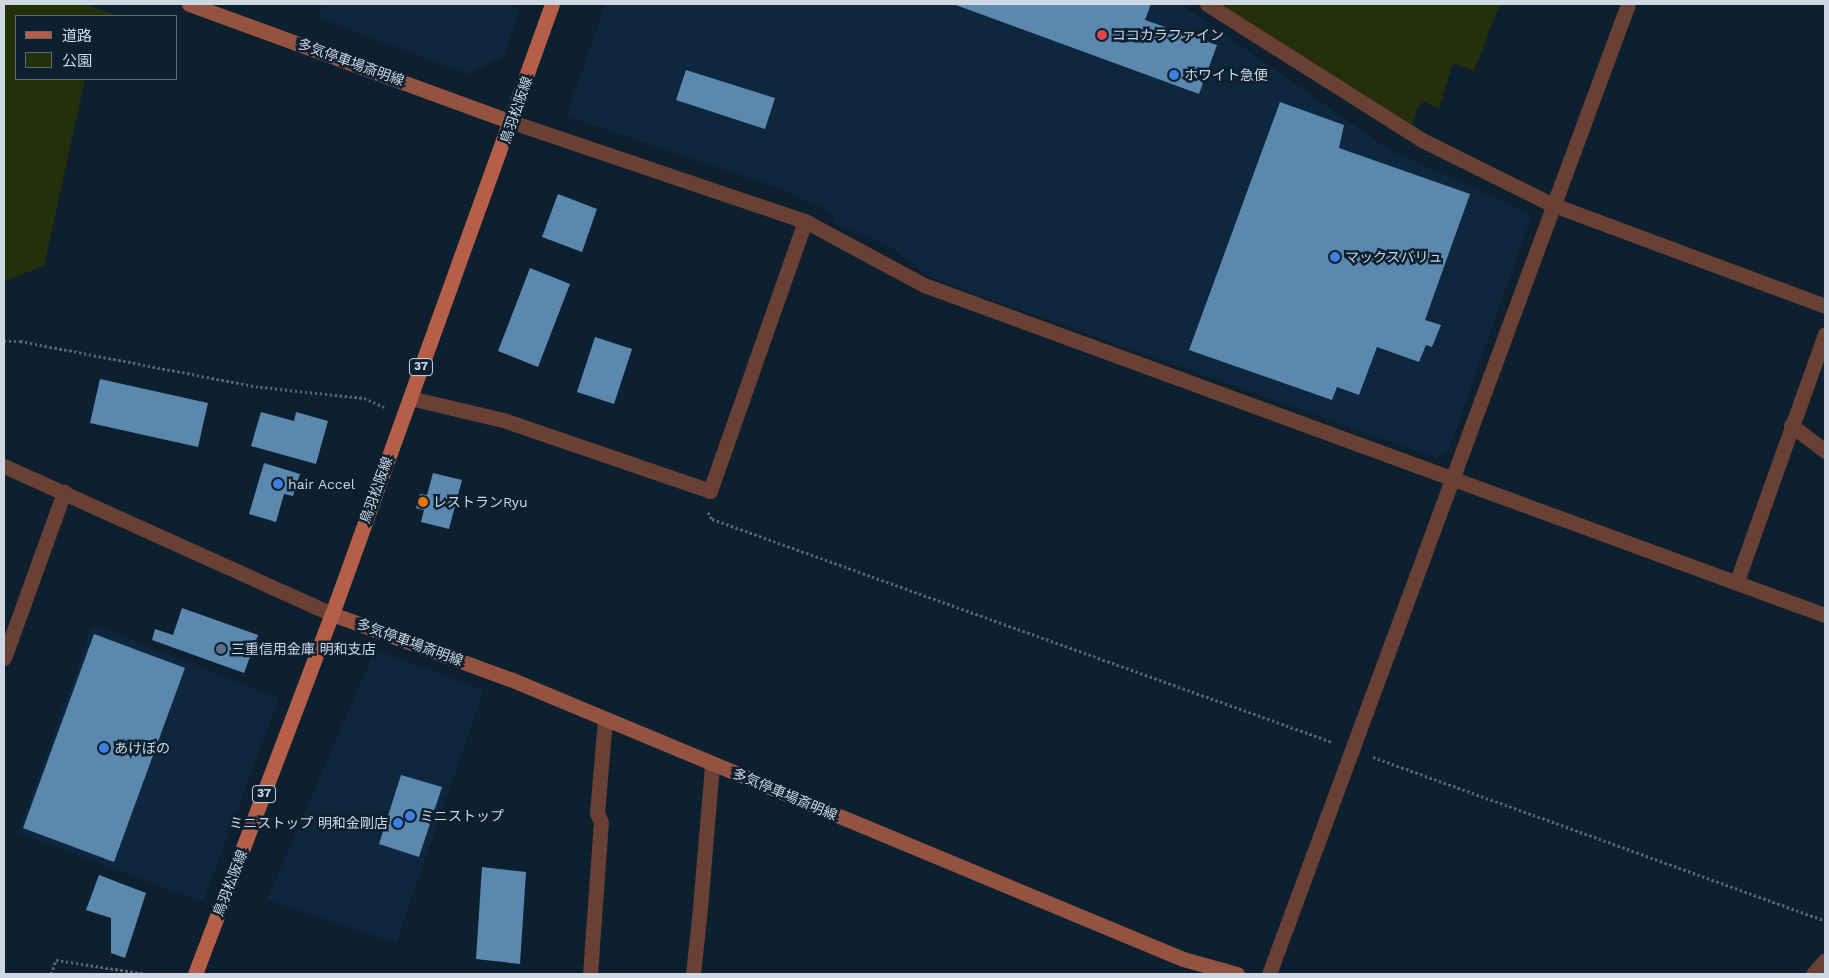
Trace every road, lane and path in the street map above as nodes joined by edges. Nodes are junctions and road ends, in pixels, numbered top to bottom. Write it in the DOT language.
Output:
graph roads {
  1 [pos="189,4"];
  2 [pos="552,4"];
  3 [pos="1207,4"];
  4 [pos="1628,4"];
  5 [pos="512,122"];
  6 [pos="1551,204"];
  7 [pos="805,222"];
  8 [pos="1825,306"];
  9 [pos="1825,334"];
  10 [pos="4,342"];
  11 [pos="410,398"];
  12 [pos="402,416"];
  13 [pos="1791,425"];
  14 [pos="1825,451"];
  15 [pos="4,466"];
  16 [pos="1450,478"];
  17 [pos="691,484"];
  18 [pos="64,492"];
  19 [pos="1737,581"];
  20 [pos="332,614"];
  21 [pos="1825,616"];
  22 [pos="4,658"];
  23 [pos="604,718"];
  24 [pos="1351,749"];
  25 [pos="712,764"];
  26 [pos="1825,921"];
  27 [pos="1825,960"];
  28 [pos="51,974"];
  29 [pos="147,974"];
  30 [pos="195,974"];
  31 [pos="590,974"];
  32 [pos="693,974"];
  33 [pos="1227,974"];
  34 [pos="1269,974"];
  35 [pos="1813,974"];
  1 -- 5 [label="main road, 多気停車場斎明線"];
  2 -- 5 [label="main road, 鳥羽松阪線 / 37"];
  3 -- 6 [label="street"];
  4 -- 6 [label="street"];
  5 -- 7 [label="street"];
  5 -- 11 [label="main road, 鳥羽松阪線 / 37"];
  6 -- 8 [label="street"];
  6 -- 16 [label="street"];
  7 -- 16 [label="street"];
  7 -- 17 [label="street"];
  9 -- 13 [label="street"];
  10 -- 12 [label="path"];
  11 -- 12 [label="main road, 鳥羽松阪線 / 37"];
  11 -- 17 [label="street"];
  12 -- 20 [label="main road, 鳥羽松阪線 / 37"];
  13 -- 14 [label="street"];
  13 -- 19 [label="street"];
  15 -- 18 [label="street"];
  16 -- 19 [label="street"];
  16 -- 24 [label="street"];
  17 -- 24 [label="path"];
  18 -- 20 [label="street"];
  18 -- 22 [label="street"];
  19 -- 21 [label="street"];
  20 -- 23 [label="main road, 多気停車場斎明線"];
  20 -- 30 [label="main road, 鳥羽松阪線 / 37"];
  23 -- 25 [label="main road, 多気停車場斎明線"];
  23 -- 31 [label="street"];
  24 -- 26 [label="path"];
  24 -- 34 [label="street"];
  25 -- 32 [label="street"];
  25 -- 33 [label="main road, 多気停車場斎明線"];
  27 -- 35 [label="street"];
  28 -- 29 [label="path"];
}
